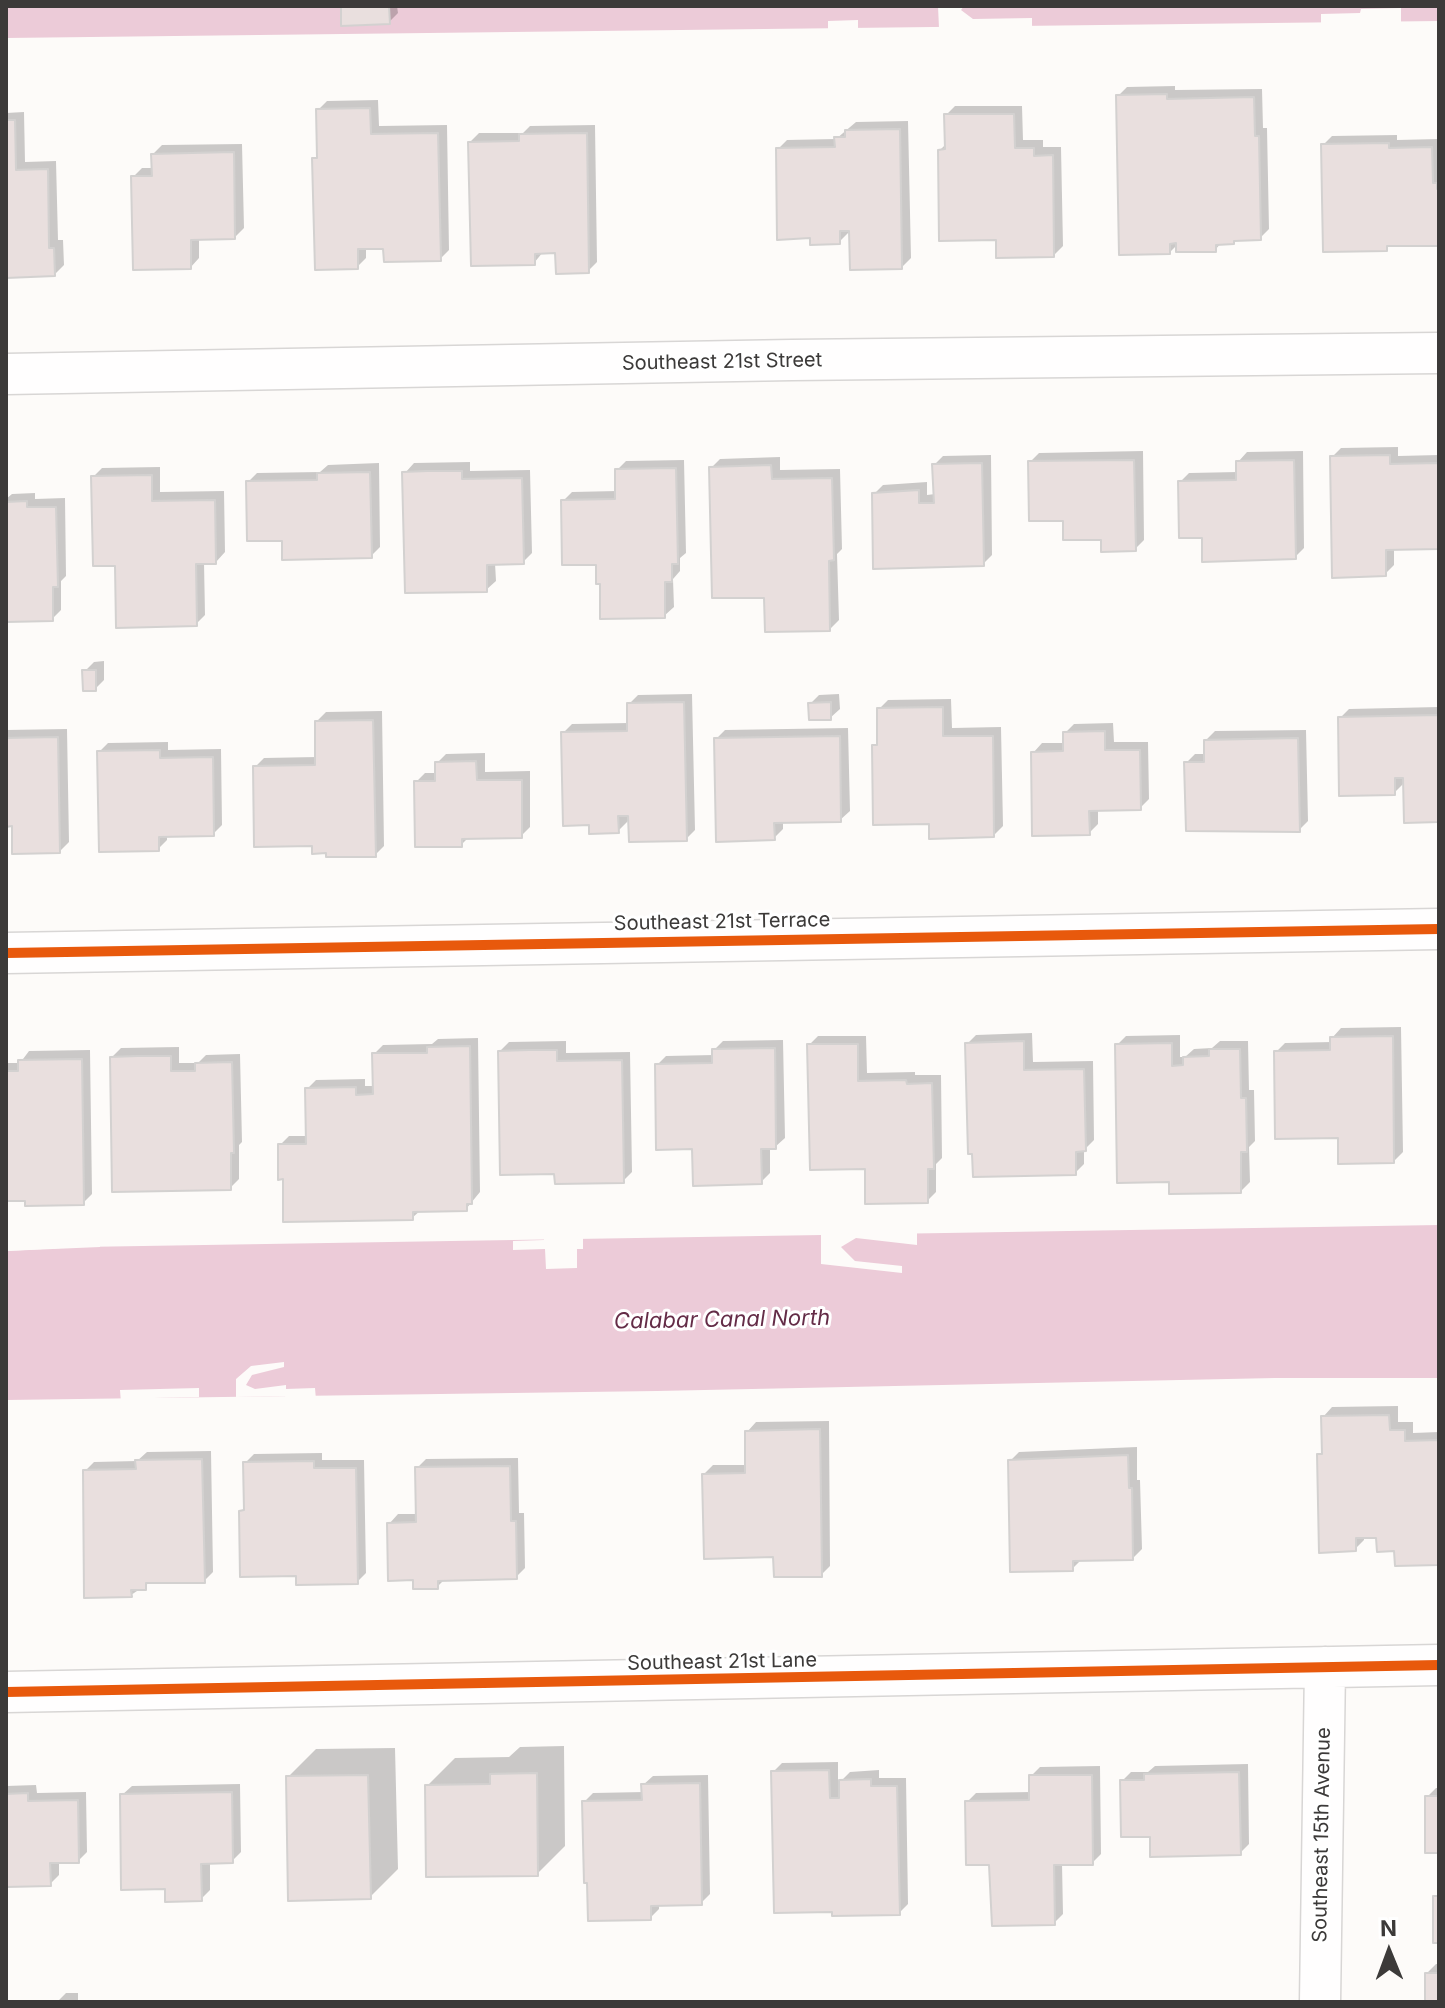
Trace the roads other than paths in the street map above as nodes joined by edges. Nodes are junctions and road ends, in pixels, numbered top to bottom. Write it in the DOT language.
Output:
graph roads {
  1 [pos="1439,353"];
  2 [pos="6,374"];
  3 [pos="1439,929"];
  4 [pos="6,953"];
  5 [pos="1439,1665"];
  6 [pos="1325,1667"];
  7 [pos="6,1692"];
  8 [pos="1320,2002"];
  1 -- 2 [label="street, Southeast 21st Street"];
  3 -- 4 [label="street, Southeast 21st Terrace"];
  5 -- 6 [label="street, Southeast 21st Lane"];
  6 -- 7 [label="street, Southeast 21st Lane"];
  6 -- 8 [label="street, Southeast 15th Avenue"];
}
